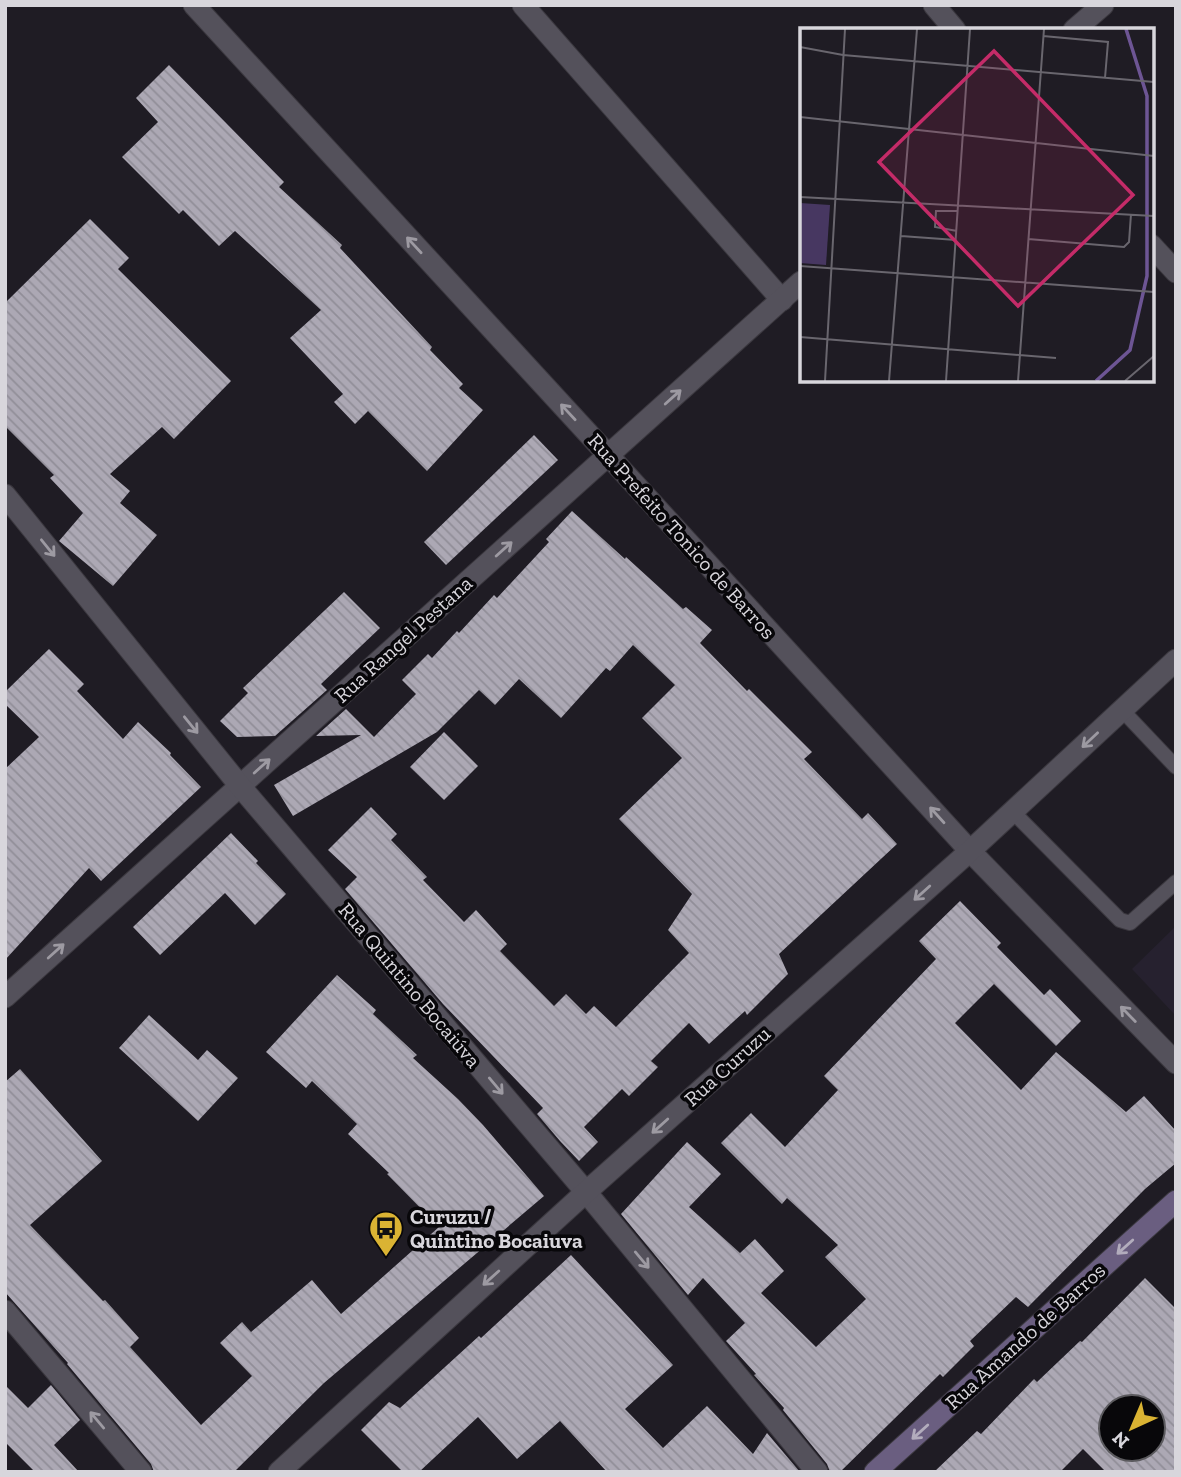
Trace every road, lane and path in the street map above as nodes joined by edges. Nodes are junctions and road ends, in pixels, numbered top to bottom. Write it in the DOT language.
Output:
graph roads {
  1 [pos="194,5"];
  2 [pos="523,5"];
  3 [pos="934,5"];
  4 [pos="1103,5"];
  5 [pos="953,28"];
  6 [pos="1076,28"];
  7 [pos="1153,247"];
  8 [pos="1176,272"];
  9 [pos="800,283"];
  10 [pos="782,300"];
  11 [pos="608,455"];
  12 [pos="5,495"];
  13 [pos="1174,664"];
  14 [pos="1122,709"];
  15 [pos="1176,767"];
  16 [pos="240,786"];
  17 [pos="1012,811"];
  18 [pos="970,850"];
  19 [pos="1176,881"];
  20 [pos="5,997"];
  21 [pos="1176,1063"];
  22 [pos="586,1192"];
  23 [pos="1176,1201"];
  24 [pos="5,1311"];
  25 [pos="141,1472"];
  26 [pos="279,1472"];
  27 [pos="817,1472"];
  28 [pos="875,1472"];
  11 -- 1 [label="street, Rua Prefeito Tonico de Barros, one-way"];
  2 -- 10 [label="street"];
  3 -- 5 [label="street"];
  4 -- 6 [label="street"];
  7 -- 8 [label="street"];
  9 -- 10 [label="street, Rua Rangel Pestana"];
  11 -- 10 [label="street, Rua Rangel Pestana, one-way"];
  16 -- 11 [label="street, Rua Rangel Pestana, one-way"];
  18 -- 11 [label="street, Rua Prefeito Tonico de Barros, one-way"];
  12 -- 16 [label="street, Rua Quintino Bocaiúva, one-way"];
  13 -- 14 [label="street, Rua Curuzu"];
  14 -- 15 [label="lane"];
  14 -- 17 [label="street, Rua Curuzu, one-way"];
  20 -- 16 [label="street, Rua Rangel Pestana, one-way"];
  16 -- 22 [label="street, Rua Quintino Bocaiúva, one-way"];
  17 -- 18 [label="street, Rua Curuzu"];
  17 -- 19 [label="lane"];
  21 -- 18 [label="street, Rua Prefeito Tonico de Barros, one-way"];
  18 -- 22 [label="street, Rua Curuzu, one-way"];
  22 -- 26 [label="street, Rua Curuzu, one-way"];
  22 -- 27 [label="street, Rua Quintino Bocaiúva, one-way"];
  23 -- 28 [label="main road, Rua Amando de Barros, one-way"];
  25 -- 24 [label="street, one-way"];
}
